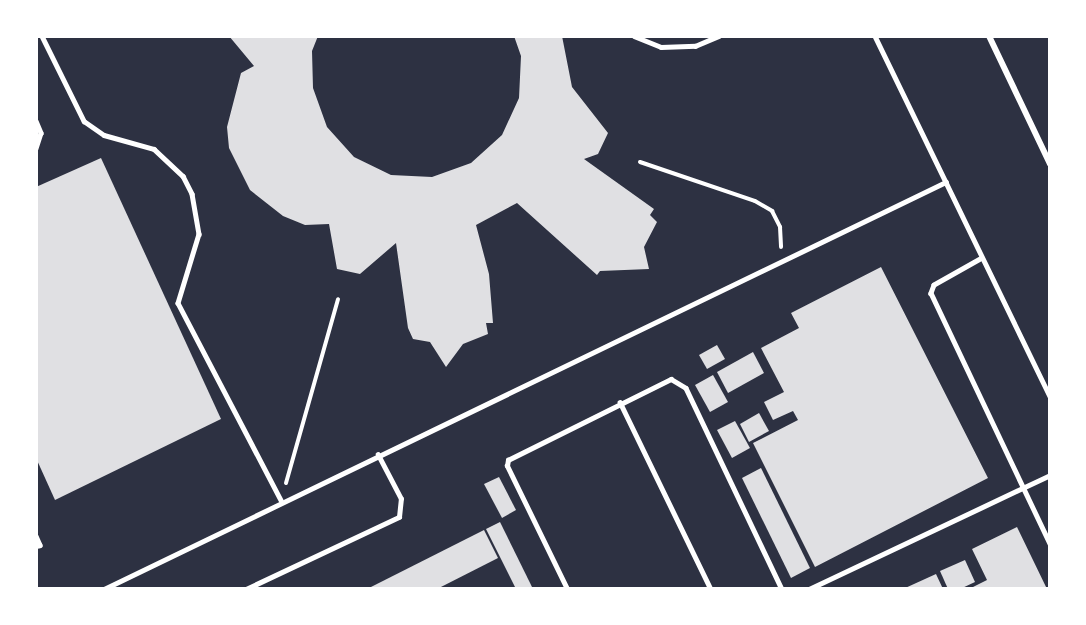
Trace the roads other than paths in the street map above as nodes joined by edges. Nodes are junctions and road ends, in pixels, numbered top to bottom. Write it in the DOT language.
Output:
graph roads {
  1 [pos="42,36"];
  2 [pos="634,36"];
  3 [pos="719,36"];
  4 [pos="875,36"];
  5 [pos="989,36"];
  6 [pos="36,121"];
  7 [pos="36,148"];
  8 [pos="1050,164"];
  9 [pos="946,182"];
  10 [pos="982,258"];
  11 [pos="1050,397"];
  12 [pos="620,402"];
  13 [pos="378,455"];
  14 [pos="1050,475"];
  15 [pos="1023,488"];
  16 [pos="281,500"];
  17 [pos="36,536"];
  18 [pos="1050,544"];
  19 [pos="36,547"];
  20 [pos="104,589"];
  21 [pos="246,589"];
  22 [pos="567,589"];
  23 [pos="711,589"];
  24 [pos="782,589"];
  25 [pos="808,589"];
  1 -- 16 [label="lane"];
  2 -- 3 [label="lane"];
  4 -- 9 [label="lane"];
  5 -- 8 [label="street"];
  6 -- 7 [label="lane"];
  9 -- 10 [label="lane"];
  9 -- 13 [label="lane"];
  10 -- 11 [label="lane"];
  10 -- 15 [label="lane"];
  12 -- 22 [label="lane"];
  12 -- 23 [label="lane"];
  12 -- 24 [label="lane"];
  13 -- 16 [label="lane"];
  13 -- 21 [label="lane"];
  14 -- 15 [label="lane"];
  15 -- 18 [label="lane"];
  15 -- 25 [label="lane"];
  16 -- 20 [label="lane"];
  17 -- 19 [label="lane"];
}
